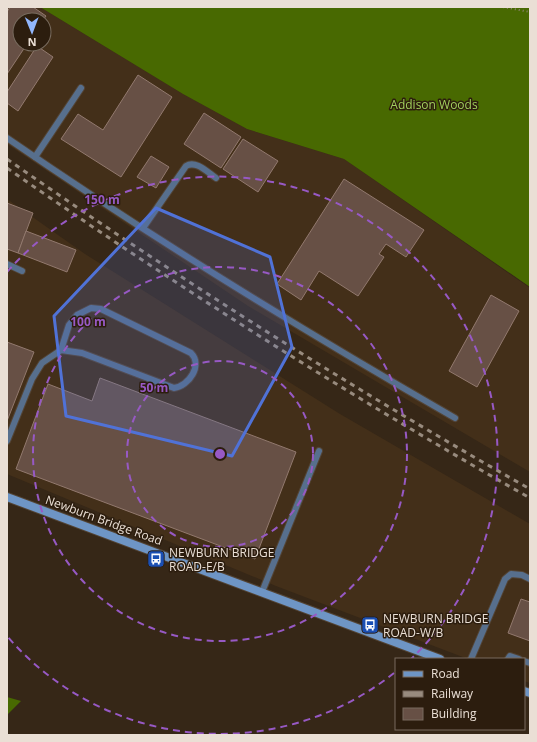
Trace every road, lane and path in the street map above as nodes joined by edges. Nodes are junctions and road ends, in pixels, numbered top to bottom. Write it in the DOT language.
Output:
graph roads {
  1 [pos="503,7"];
  2 [pos="530,12"];
  3 [pos="81,88"];
  4 [pos="7,138"];
  5 [pos="35,157"];
  6 [pos="216,178"];
  7 [pos="143,228"];
  8 [pos="7,264"];
  9 [pos="22,271"];
  10 [pos="61,350"];
  11 [pos="455,418"];
  12 [pos="7,441"];
  13 [pos="319,451"];
  14 [pos="7,497"];
  15 [pos="530,579"];
  16 [pos="262,592"];
  17 [pos="437,658"];
  18 [pos="471,658"];
  1 -- 2 [label="path"];
  3 -- 5 [label="lane"];
  4 -- 5 [label="lane"];
  5 -- 7 [label="lane"];
  6 -- 7 [label="lane"];
  7 -- 11 [label="lane"];
  8 -- 9 [label="lane"];
  10 -- 10 [label="lane"];
  10 -- 12 [label="lane"];
  13 -- 16 [label="lane"];
  14 -- 16 [label="street, Newburn Bridge Road"];
  15 -- 18 [label="lane"];
  16 -- 17 [label="street, Newburn Bridge Road"];
}
